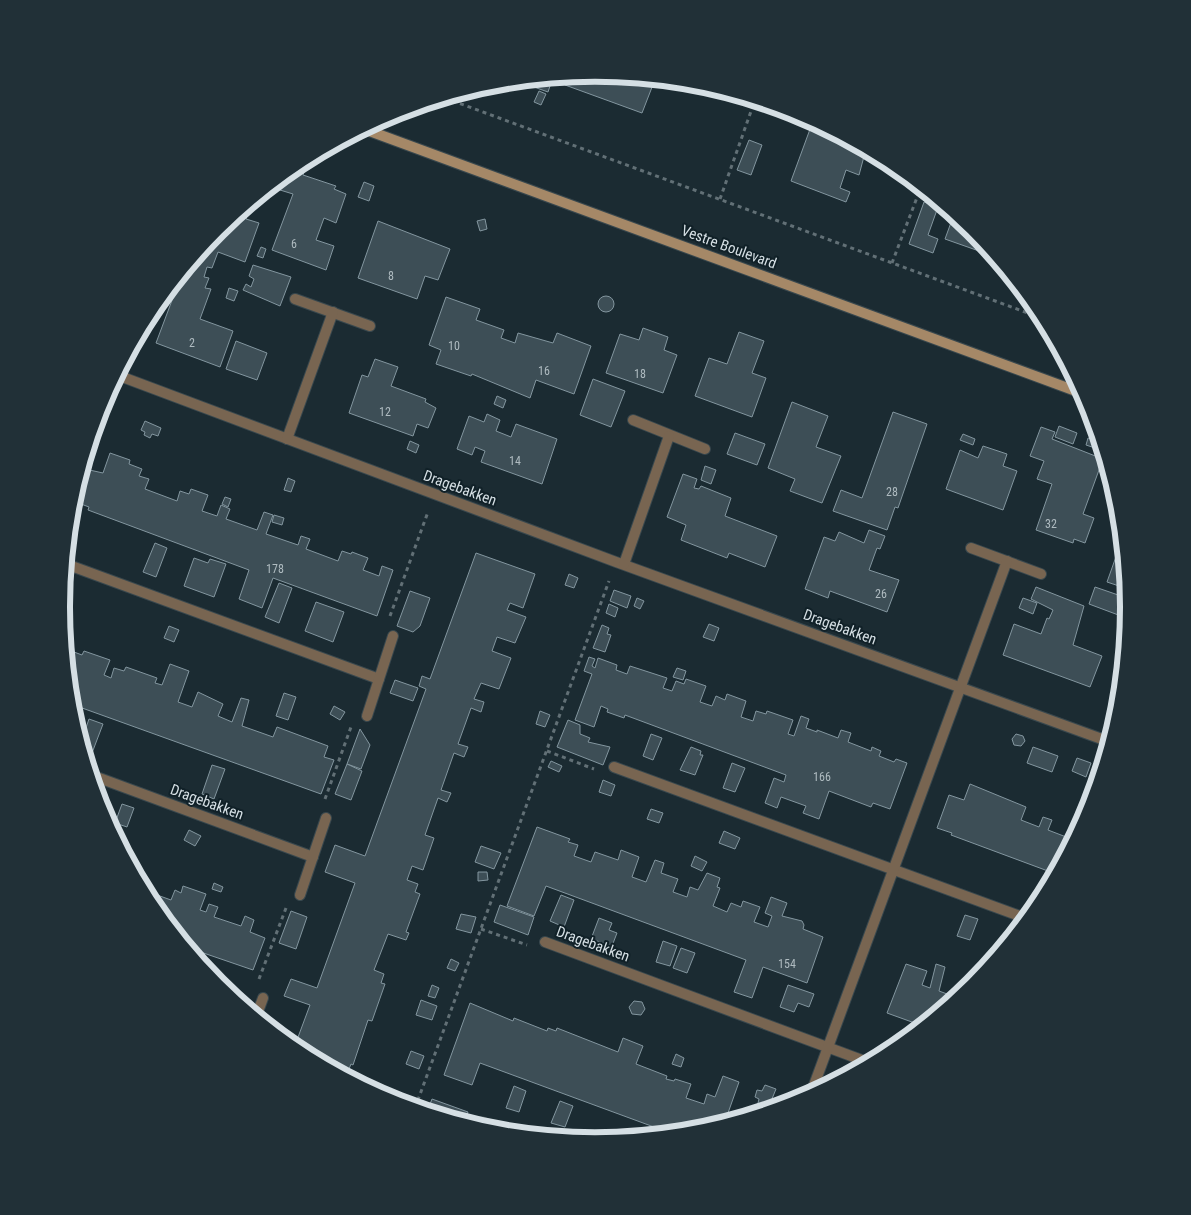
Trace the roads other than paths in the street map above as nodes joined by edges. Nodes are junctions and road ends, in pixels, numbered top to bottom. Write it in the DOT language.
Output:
graph roads {
  1 [pos="373,131"];
  2 [pos="295,299"];
  3 [pos="333,312"];
  4 [pos="370,326"];
  5 [pos="123,378"];
  6 [pos="1074,390"];
  7 [pos="632,420"];
  8 [pos="669,436"];
  9 [pos="287,439"];
  10 [pos="705,449"];
  11 [pos="971,548"];
  12 [pos="1007,561"];
  13 [pos="620,563"];
  14 [pos="72,566"];
  15 [pos="1041,574"];
  16 [pos="393,636"];
  17 [pos="379,679"];
  18 [pos="960,687"];
  19 [pos="367,716"];
  20 [pos="1104,740"];
  21 [pos="614,767"];
  22 [pos="99,778"];
  23 [pos="326,818"];
  24 [pos="312,857"];
  25 [pos="893,870"];
  26 [pos="300,896"];
  27 [pos="1020,916"];
  28 [pos="544,942"];
  29 [pos="263,998"];
  30 [pos="258,1010"];
  31 [pos="828,1048"];
  32 [pos="861,1061"];
  33 [pos="814,1085"];
  1 -- 6 [label="street, Vestre Boulevard"];
  2 -- 3 [label="street"];
  3 -- 4 [label="street"];
  3 -- 9 [label="street"];
  5 -- 9 [label="street, Dragebakken"];
  7 -- 8 [label="street"];
  8 -- 10 [label="street"];
  8 -- 13 [label="street"];
  9 -- 13 [label="street, Dragebakken"];
  11 -- 12 [label="street"];
  12 -- 15 [label="street"];
  12 -- 18 [label="street"];
  13 -- 18 [label="street, Dragebakken"];
  14 -- 17 [label="street"];
  16 -- 17 [label="street"];
  17 -- 19 [label="street"];
  18 -- 20 [label="street, Dragebakken"];
  18 -- 25 [label="street"];
  21 -- 25 [label="street"];
  22 -- 24 [label="street, Dragebakken"];
  23 -- 24 [label="street"];
  24 -- 26 [label="street"];
  25 -- 27 [label="street"];
  25 -- 31 [label="street"];
  28 -- 31 [label="street, Dragebakken"];
  29 -- 30 [label="street"];
  31 -- 32 [label="street, Dragebakken"];
  31 -- 33 [label="street"];
}
